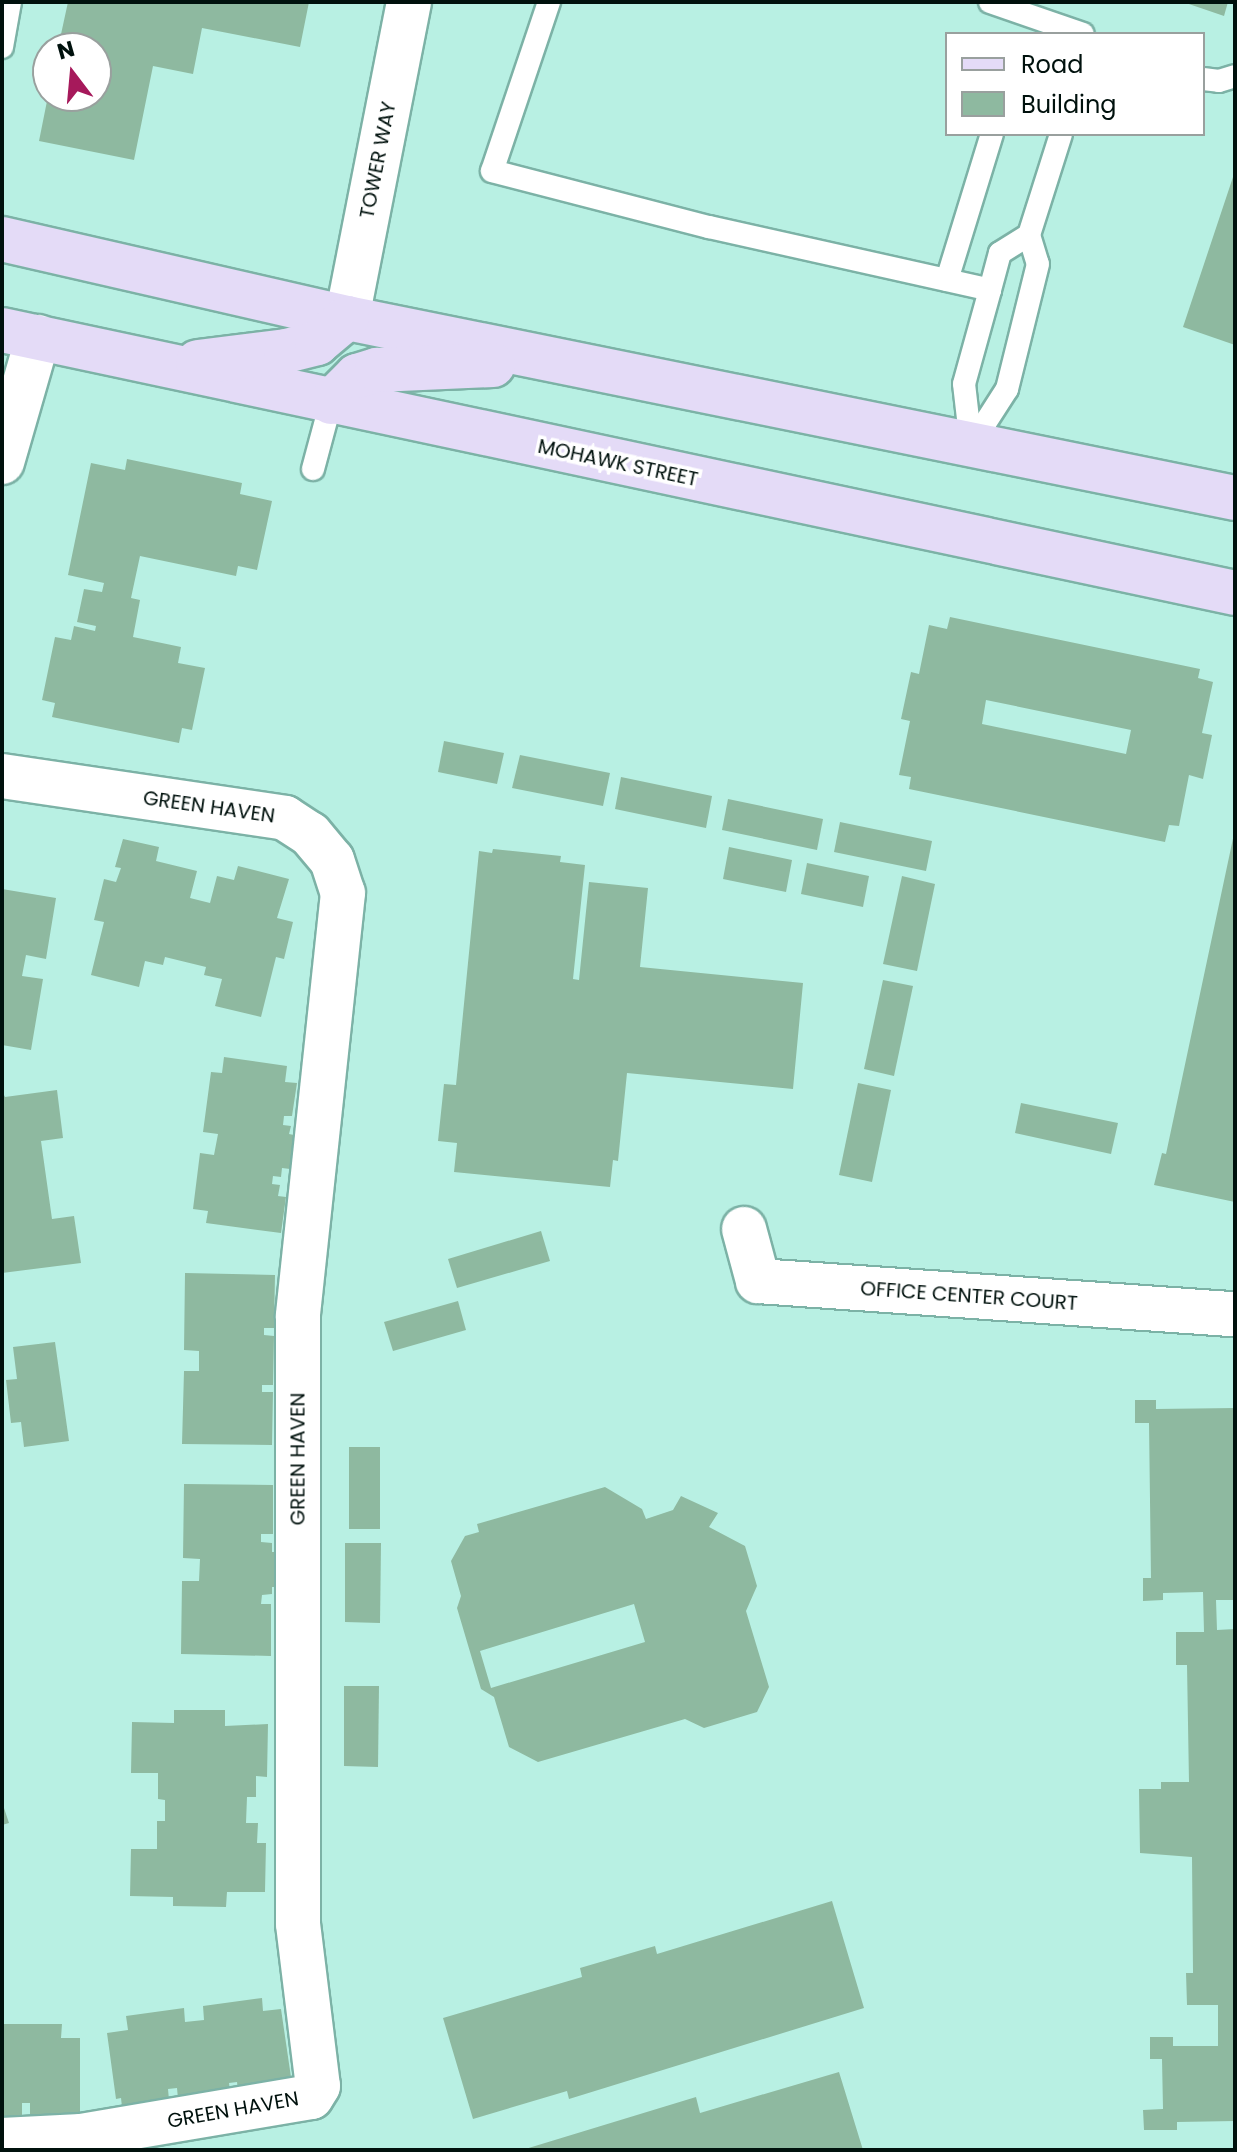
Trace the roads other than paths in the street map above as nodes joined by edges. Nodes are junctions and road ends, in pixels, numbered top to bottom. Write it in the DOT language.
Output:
graph roads {
  1 [pos="10,2"];
  2 [pos="409,2"];
  3 [pos="549,2"];
  4 [pos="990,2"];
  5 [pos="1026,25"];
  6 [pos="1070,32"];
  7 [pos="2,47"];
  8 [pos="1235,76"];
  9 [pos="1205,79"];
  10 [pos="991,136"];
  11 [pos="1060,136"];
  12 [pos="1029,235"];
  13 [pos="2,239"];
  14 [pos="947,280"];
  15 [pos="990,290"];
  16 [pos="347,318"];
  17 [pos="20,334"];
  18 [pos="571,363"];
  19 [pos="168,366"];
  20 [pos="331,402"];
  21 [pos="971,445"];
  22 [pos="2,462"];
  23 [pos="313,469"];
  24 [pos="1235,498"];
  25 [pos="1235,593"];
  26 [pos="2,776"];
  27 [pos="744,1229"];
  28 [pos="1235,1314"];
  29 [pos="2,2140"];
  1 -- 7 [label="lane"];
  2 -- 16 [label="street, TOWER WAY"];
  3 -- 14 [label="lane"];
  4 -- 5 [label="lane"];
  5 -- 6 [label="lane"];
  8 -- 9 [label="lane"];
  10 -- 14 [label="lane"];
  11 -- 12 [label="lane"];
  12 -- 15 [label="lane"];
  12 -- 21 [label="lane"];
  13 -- 16 [label="main road"];
  14 -- 15 [label="lane"];
  15 -- 21 [label="lane"];
  16 -- 18 [label="main road"];
  16 -- 19 [label="main road"];
  17 -- 19 [label="main road, MOHAWK STREET"];
  17 -- 22 [label="street"];
  18 -- 20 [label="main road"];
  18 -- 21 [label="main road"];
  19 -- 20 [label="main road, MOHAWK STREET"];
  20 -- 23 [label="lane"];
  20 -- 25 [label="main road, MOHAWK STREET"];
  21 -- 24 [label="main road"];
  26 -- 29 [label="street, GREEN HAVEN"];
  27 -- 28 [label="street, OFFICE CENTER COURT"];
}
